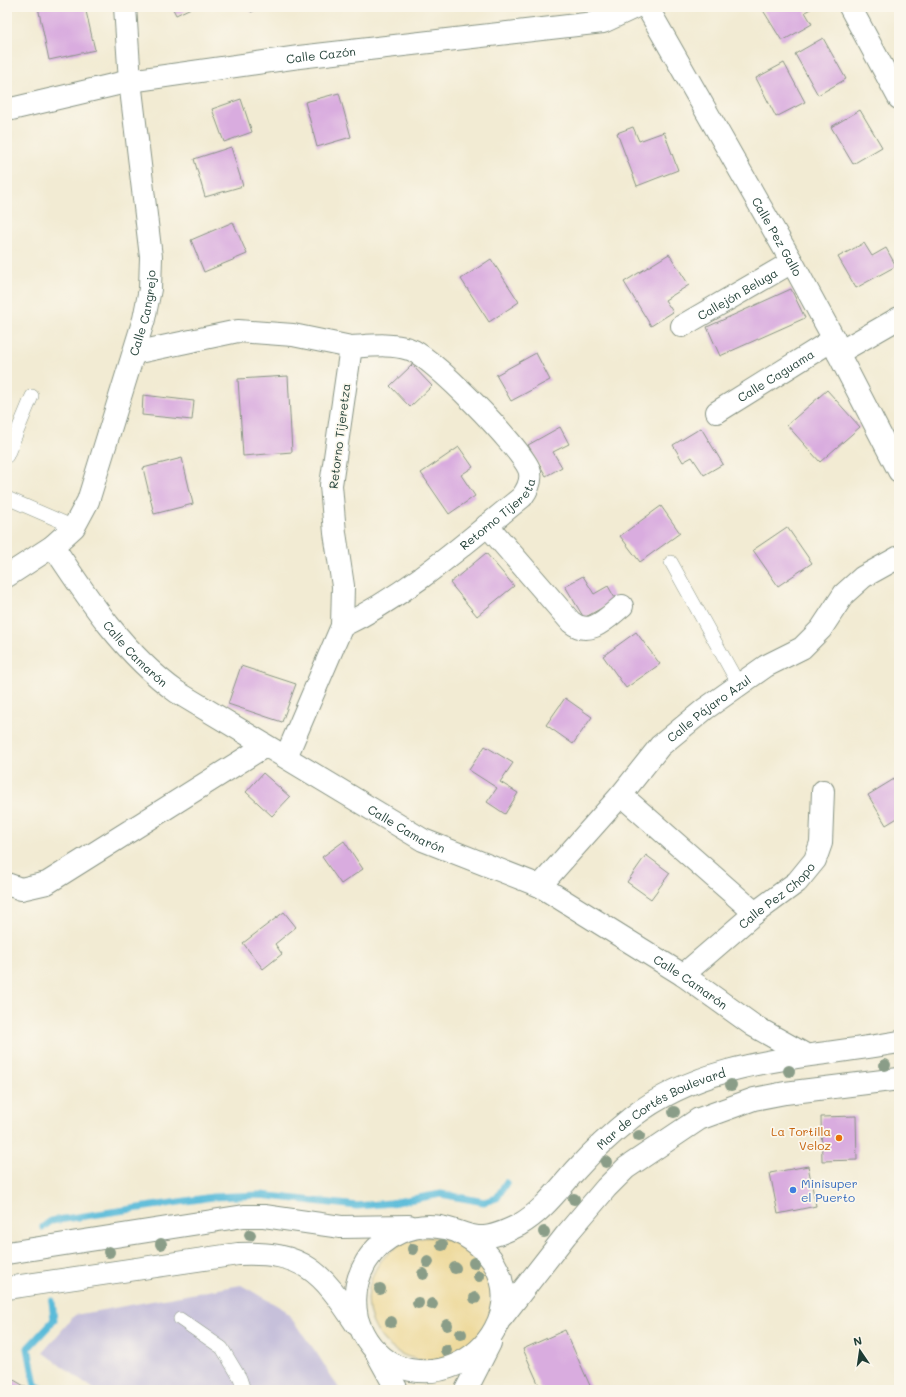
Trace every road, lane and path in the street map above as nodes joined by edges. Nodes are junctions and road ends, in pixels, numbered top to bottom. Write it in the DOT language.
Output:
graph roads {
  1 [pos="125,7"];
  2 [pos="635,7"];
  3 [pos="647,7"];
  4 [pos="850,7"];
  5 [pos="130,81"];
  6 [pos="899,98"];
  7 [pos="7,110"];
  8 [pos="792,262"];
  9 [pos="899,318"];
  10 [pos="682,326"];
  11 [pos="836,346"];
  12 [pos="351,347"];
  13 [pos="134,353"];
  14 [pos="32,396"];
  15 [pos="717,412"];
  16 [pos="7,456"];
  17 [pos="899,471"];
  18 [pos="7,498"];
  19 [pos="487,525"];
  20 [pos="74,527"];
  21 [pos="53,546"];
  22 [pos="899,557"];
  23 [pos="671,562"];
  24 [pos="7,576"];
  25 [pos="622,606"];
  26 [pos="342,626"];
  27 [pos="739,685"];
  28 [pos="265,746"];
  29 [pos="286,757"];
  30 [pos="823,791"];
  31 [pos="620,795"];
  32 [pos="7,884"];
  33 [pos="540,886"];
  34 [pos="755,913"];
  35 [pos="683,975"];
  36 [pos="899,1042"];
  37 [pos="806,1055"];
  38 [pos="899,1079"];
  39 [pos="428,1226"];
  40 [pos="458,1232"];
  41 [pos="7,1253"];
  42 [pos="7,1288"];
  43 [pos="502,1317"];
  44 [pos="180,1319"];
  45 [pos="490,1343"];
  46 [pos="370,1344"];
  47 [pos="244,1390"];
  48 [pos="397,1390"];
  49 [pos="466,1390"];
  1 -- 5 [label="street, Calle Cangrejo"];
  2 -- 5 [label="street, Calle Cazón"];
  3 -- 8 [label="street, Calle Pez Gallo"];
  4 -- 6 [label="street"];
  5 -- 7 [label="street, Calle Cazón"];
  5 -- 13 [label="street, Calle Cangrejo"];
  8 -- 10 [label="street, Callejón Beluga"];
  8 -- 11 [label="street, Calle Pez Gallo"];
  9 -- 11 [label="street, Calle Caguama"];
  11 -- 15 [label="street, Calle Caguama"];
  11 -- 17 [label="street, Calle Pez Gallo"];
  12 -- 13 [label="street"];
  12 -- 19 [label="street, Retorno Tijereta"];
  12 -- 26 [label="street, Retorno Tijeretza"];
  13 -- 20 [label="street, Calle Cangrejo"];
  14 -- 16 [label="lane"];
  18 -- 20 [label="lane"];
  19 -- 25 [label="street"];
  19 -- 26 [label="street, Retorno Tijereta"];
  20 -- 21 [label="street, Calle Cangrejo"];
  21 -- 24 [label="street, Calle Cangrejo"];
  21 -- 28 [label="street, Calle Camarón"];
  22 -- 27 [label="street, Calle Pájaro Azul"];
  23 -- 27 [label="lane"];
  26 -- 29 [label="street, Retorno Tijeretza"];
  27 -- 31 [label="street, Calle Pájaro Azul"];
  28 -- 29 [label="street, Calle Camarón"];
  28 -- 32 [label="street"];
  29 -- 33 [label="street, Calle Camarón"];
  30 -- 34 [label="street, Calle Pez Chopo"];
  31 -- 33 [label="street, Calle Pájaro Azul"];
  31 -- 34 [label="street"];
  33 -- 35 [label="street, Calle Camarón"];
  34 -- 35 [label="street, Calle Pez Chopo"];
  35 -- 37 [label="street, Calle Camarón"];
  36 -- 37 [label="street, Mar de Cortés Boulevard"];
  37 -- 40 [label="street, Mar de Cortés Boulevard"];
  38 -- 43 [label="street"];
  39 -- 40 [label="street"];
  39 -- 41 [label="street"];
  39 -- 46 [label="street"];
  40 -- 43 [label="street"];
  42 -- 46 [label="street"];
  43 -- 45 [label="street"];
  44 -- 47 [label="lane"];
  45 -- 46 [label="street"];
  45 -- 49 [label="street"];
  46 -- 48 [label="street"];
}
